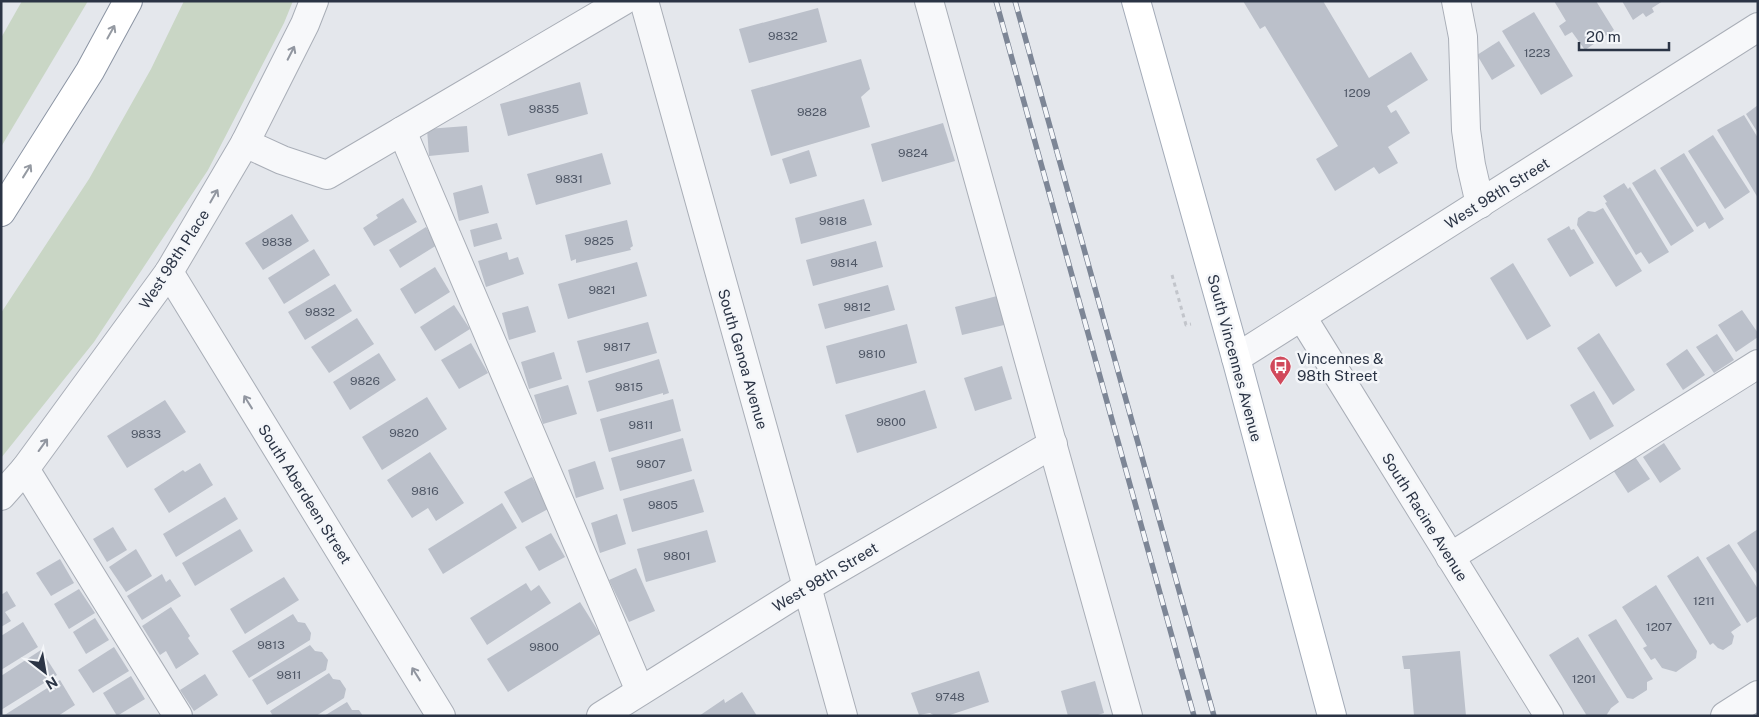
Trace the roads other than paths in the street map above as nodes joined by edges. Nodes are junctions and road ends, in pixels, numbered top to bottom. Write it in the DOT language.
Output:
graph roads {
  1 [pos="128,1"];
  2 [pos="314,1"];
  3 [pos="623,1"];
  4 [pos="644,1"];
  5 [pos="929,1"];
  6 [pos="1136,1"];
  7 [pos="1456,1"];
  8 [pos="1758,27"];
  9 [pos="402,131"];
  10 [pos="245,143"];
  11 [pos="1480,204"];
  12 [pos="1,212"];
  13 [pos="169,272"];
  14 [pos="1302,318"];
  15 [pos="1236,358"];
  16 [pos="1758,364"];
  17 [pos="1053,444"];
  18 [pos="25,469"];
  19 [pos="1,496"];
  20 [pos="1450,557"];
  21 [pos="807,587"];
  22 [pos="640,691"];
  23 [pos="1758,695"];
  24 [pos="178,716"];
  25 [pos="441,716"];
  26 [pos="601,716"];
  27 [pos="842,716"];
  28 [pos="1128,716"];
  29 [pos="1332,716"];
  30 [pos="1549,716"];
  31 [pos="1725,716"];
  12 -- 1 [label="main road, one-way"];
  10 -- 2 [label="street, West 98th Place, one-way"];
  3 -- 9 [label="street"];
  4 -- 21 [label="street, South Genoa Avenue"];
  5 -- 17 [label="street"];
  6 -- 15 [label="main road, South Vincennes Avenue"];
  7 -- 11 [label="street"];
  8 -- 11 [label="street, West 98th Street"];
  9 -- 10 [label="street"];
  9 -- 22 [label="street"];
  13 -- 10 [label="street, West 98th Place, one-way"];
  11 -- 14 [label="street, West 98th Street"];
  18 -- 13 [label="street, West 98th Place, one-way"];
  25 -- 13 [label="street, South Aberdeen Street, one-way"];
  14 -- 15 [label="street, West 98th Street"];
  14 -- 20 [label="street, South Racine Avenue"];
  15 -- 29 [label="main road, South Vincennes Avenue"];
  16 -- 20 [label="street"];
  17 -- 21 [label="street, West 98th Street"];
  17 -- 28 [label="street"];
  18 -- 19 [label="street, West 98th Place"];
  18 -- 24 [label="street"];
  20 -- 30 [label="street, South Racine Avenue"];
  21 -- 22 [label="street, West 98th Street"];
  21 -- 27 [label="street, South Genoa Avenue"];
  22 -- 26 [label="street, West 98th Street"];
  23 -- 31 [label="street"];
}
